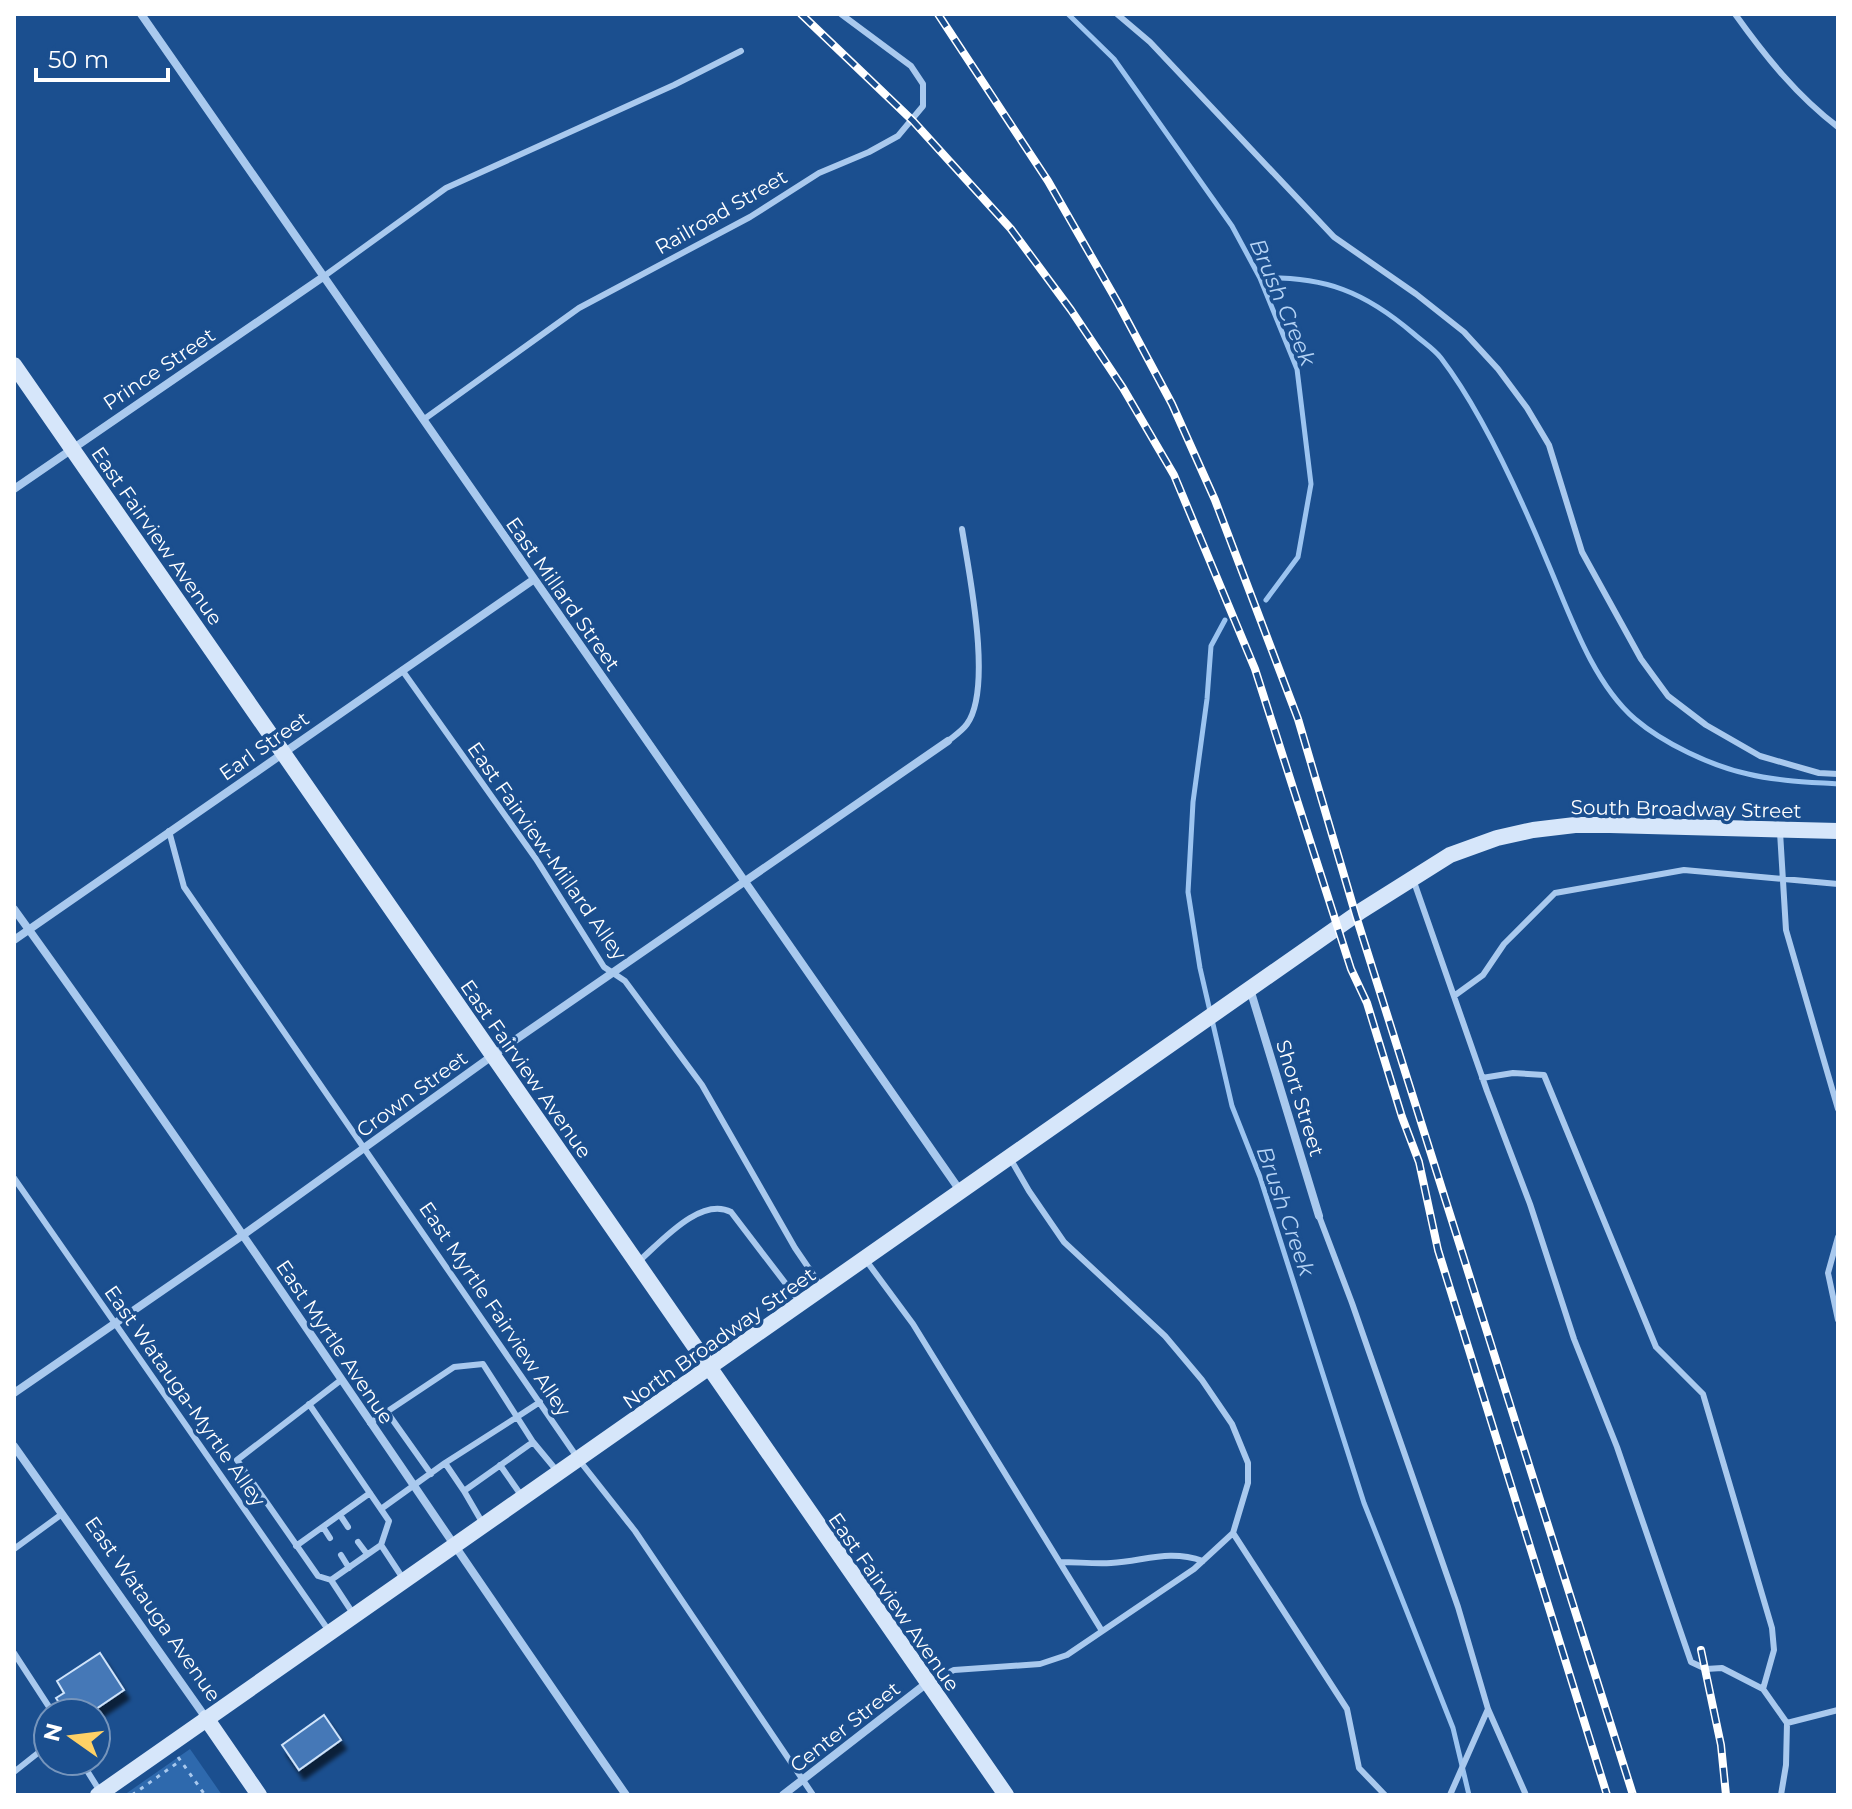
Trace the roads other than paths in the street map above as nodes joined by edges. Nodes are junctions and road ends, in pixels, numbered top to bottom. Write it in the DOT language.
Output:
graph roads {
  1 [pos="141,14"];
  2 [pos="841,14"];
  3 [pos="1117,14"];
  4 [pos="1735,14"];
  5 [pos="741,51"];
  6 [pos="1838,127"];
  7 [pos="323,277"];
  8 [pos="14,365"];
  9 [pos="423,420"];
  10 [pos="72,448"];
  11 [pos="14,489"];
  12 [pos="962,529"];
  13 [pos="533,580"];
  14 [pos="402,670"];
  15 [pos="948,741"];
  16 [pos="283,752"];
  17 [pos="1838,774"];
  18 [pos="1780,830"];
  19 [pos="169,831"];
  20 [pos="1838,831"];
  21 [pos="1412,878"];
  22 [pos="1781,879"];
  23 [pos="746,881"];
  24 [pos="1838,884"];
  25 [pos="14,909"];
  26 [pos="1361,911"];
  27 [pos="29,930"];
  28 [pos="14,940"];
  29 [pos="611,973"];
  30 [pos="1250,989"];
  31 [pos="1454,996"];
  32 [pos="492,1056"];
  33 [pos="1482,1078"];
  34 [pos="1838,1109"];
  35 [pos="365,1147"];
  36 [pos="1010,1158"];
  37 [pos="14,1178"];
  38 [pos="961,1192"];
  39 [pos="1319,1216"];
  40 [pos="243,1235"];
  41 [pos="1838,1237"];
  42 [pos="865,1259"];
  43 [pos="636,1264"];
  44 [pos="823,1289"];
  45 [pos="801,1304"];
  46 [pos="1838,1320"];
  47 [pos="115,1324"];
  48 [pos="708,1369"];
  49 [pos="341,1380"];
  50 [pos="14,1393"];
  51 [pos="540,1402"];
  52 [pos="309,1404"];
  53 [pos="387,1412"];
  54 [pos="517,1417"];
  55 [pos="370,1423"];
  56 [pos="533,1442"];
  57 [pos="14,1446"];
  58 [pos="579,1460"];
  59 [pos="445,1463"];
  60 [pos="500,1465"];
  61 [pos="431,1474"];
  62 [pos="559,1474"];
  63 [pos="413,1486"];
  64 [pos="464,1491"];
  65 [pos="370,1493"];
  66 [pos="524,1499"];
  67 [pos="381,1509"];
  68 [pos="62,1514"];
  69 [pos="340,1515"];
  70 [pos="484,1526"];
  71 [pos="323,1527"];
  72 [pos="348,1527"];
  73 [pos="1233,1533"];
  74 [pos="330,1538"];
  75 [pos="358,1542"];
  76 [pos="381,1545"];
  77 [pos="296,1546"];
  78 [pos="454,1547"];
  79 [pos="14,1549"];
  80 [pos="367,1554"];
  81 [pos="341,1555"];
  82 [pos="1203,1561"];
  83 [pos="1061,1562"];
  84 [pos="349,1568"];
  85 [pos="331,1580"];
  86 [pos="405,1581"];
  87 [pos="354,1615"];
  88 [pos="1102,1631"];
  89 [pos="330,1633"];
  90 [pos="14,1653"];
  91 [pos="927,1683"];
  92 [pos="1763,1689"];
  93 [pos="43,1697"];
  94 [pos="1488,1709"];
  95 [pos="1838,1710"];
  96 [pos="206,1718"];
  97 [pos="1787,1723"];
  98 [pos="32,1758"];
  99 [pos="14,1772"];
  100 [pos="803,1780"];
  101 [pos="99,1794"];
  102 [pos="259,1795"];
  103 [pos="626,1795"];
  104 [pos="783,1795"];
  105 [pos="813,1795"];
  106 [pos="1006,1795"];
  107 [pos="1385,1795"];
  108 [pos="1450,1795"];
  109 [pos="1526,1795"];
  110 [pos="1781,1795"];
  1 -- 7 [label="street, East Millard Street"];
  2 -- 9 [label="lane, Railroad Street"];
  3 -- 17 [label="lane"];
  4 -- 6 [label="lane"];
  5 -- 7 [label="lane"];
  7 -- 9 [label="street, East Millard Street"];
  7 -- 10 [label="street, Prince Street"];
  8 -- 10 [label="street, East Fairview Avenue"];
  9 -- 13 [label="street, East Millard Street"];
  10 -- 11 [label="street, Prince Street"];
  10 -- 16 [label="street, East Fairview Avenue"];
  12 -- 15 [label="lane"];
  13 -- 14 [label="street, Earl Street"];
  13 -- 23 [label="street, East Millard Street"];
  14 -- 16 [label="street, Earl Street"];
  14 -- 29 [label="lane, East Fairview-Millard Alley"];
  15 -- 23 [label="street, Crown Street"];
  16 -- 19 [label="street, Earl Street"];
  16 -- 32 [label="street, East Fairview Avenue"];
  18 -- 20 [label="street, South Broadway Street"];
  18 -- 21 [label="street, South Broadway Street"];
  18 -- 22 [label="lane"];
  19 -- 27 [label="street, Earl Street"];
  19 -- 35 [label="lane, East Myrtle Fairview Alley"];
  21 -- 26 [label="street, South Broadway Street"];
  21 -- 31 [label="lane"];
  22 -- 24 [label="lane"];
  22 -- 31 [label="lane"];
  22 -- 34 [label="lane"];
  23 -- 29 [label="street, Crown Street"];
  23 -- 38 [label="street, East Millard Street"];
  25 -- 27 [label="street, East Myrtle Avenue"];
  26 -- 30 [label="street, North Broadway Street"];
  27 -- 28 [label="street, Earl Street"];
  27 -- 40 [label="street, East Myrtle Avenue"];
  29 -- 32 [label="street, Crown Street"];
  29 -- 44 [label="lane, East Fairview-Millard Alley"];
  30 -- 36 [label="street, North Broadway Street"];
  30 -- 39 [label="street, Short Street"];
  31 -- 33 [label="lane"];
  32 -- 35 [label="street, Crown Street"];
  32 -- 43 [label="street, East Fairview Avenue"];
  33 -- 92 [label="lane"];
  33 -- 92 [label="lane"];
  35 -- 40 [label="street, Crown Street"];
  35 -- 51 [label="lane, East Myrtle Fairview Alley"];
  36 -- 38 [label="street, North Broadway Street"];
  36 -- 73 [label="lane"];
  37 -- 47 [label="lane, East Watauga-Myrtle Alley"];
  38 -- 42 [label="street, North Broadway Street"];
  39 -- 94 [label="lane"];
  40 -- 47 [label="street, Crown Street"];
  40 -- 49 [label="street, East Myrtle Avenue"];
  41 -- 46 [label="lane"];
  42 -- 44 [label="street, North Broadway Street"];
  42 -- 83 [label="lane"];
  43 -- 45 [label="lane"];
  43 -- 48 [label="street, East Fairview Avenue"];
  44 -- 45 [label="street, North Broadway Street"];
  45 -- 48 [label="street, North Broadway Street"];
  47 -- 50 [label="street, Crown Street"];
  47 -- 89 [label="lane, East Watauga-Myrtle Alley"];
  48 -- 58 [label="street, North Broadway Street"];
  48 -- 91 [label="street, East Fairview Avenue"];
  49 -- 52 [label="lane"];
  49 -- 55 [label="street, East Myrtle Avenue"];
  51 -- 54 [label="lane"];
  51 -- 58 [label="lane, East Myrtle Fairview Alley"];
  52 -- 65 [label="lane"];
  52 -- 77 [label="lane"];
  53 -- 54 [label="lane"];
  53 -- 55 [label="lane"];
  53 -- 61 [label="lane"];
  54 -- 56 [label="lane"];
  54 -- 59 [label="lane"];
  55 -- 63 [label="street, East Myrtle Avenue"];
  56 -- 60 [label="lane"];
  56 -- 62 [label="lane"];
  57 -- 68 [label="street, East Watauga Avenue"];
  58 -- 62 [label="street, North Broadway Street"];
  58 -- 100 [label="lane, East Myrtle Fairview Alley"];
  59 -- 61 [label="lane"];
  59 -- 64 [label="lane"];
  60 -- 64 [label="lane"];
  60 -- 66 [label="lane"];
  61 -- 63 [label="lane"];
  62 -- 66 [label="street, North Broadway Street"];
  63 -- 67 [label="lane"];
  63 -- 78 [label="street, East Myrtle Avenue"];
  64 -- 70 [label="lane"];
  65 -- 67 [label="lane"];
  65 -- 69 [label="lane"];
  66 -- 70 [label="street, North Broadway Street"];
  67 -- 76 [label="lane"];
  68 -- 79 [label="lane"];
  68 -- 96 [label="street, East Watauga Avenue"];
  69 -- 71 [label="lane"];
  69 -- 72 [label="lane"];
  70 -- 78 [label="street, North Broadway Street"];
  71 -- 74 [label="lane"];
  71 -- 77 [label="lane"];
  73 -- 82 [label="lane"];
  73 -- 107 [label="lane"];
  75 -- 80 [label="lane"];
  76 -- 80 [label="lane"];
  76 -- 86 [label="lane"];
  77 -- 85 [label="lane"];
  78 -- 86 [label="street, North Broadway Street"];
  78 -- 103 [label="street, East Myrtle Avenue"];
  80 -- 84 [label="lane"];
  81 -- 84 [label="lane"];
  82 -- 83 [label="lane"];
  82 -- 88 [label="lane"];
  83 -- 88 [label="lane"];
  84 -- 85 [label="lane"];
  85 -- 87 [label="lane"];
  86 -- 87 [label="street, North Broadway Street"];
  87 -- 89 [label="street, North Broadway Street"];
  88 -- 91 [label="lane"];
  89 -- 96 [label="street, North Broadway Street"];
  90 -- 93 [label="lane"];
  91 -- 100 [label="street, Center Street"];
  91 -- 106 [label="street, East Fairview Avenue"];
  92 -- 97 [label="lane"];
  94 -- 108 [label="lane"];
  94 -- 109 [label="lane"];
  95 -- 97 [label="lane"];
  96 -- 101 [label="street, North Broadway Street"];
  96 -- 102 [label="street, East Watauga Avenue"];
  97 -- 110 [label="lane"];
  98 -- 99 [label="lane"];
  100 -- 104 [label="street, Center Street"];
  100 -- 105 [label="lane, East Myrtle Fairview Alley"];
}
